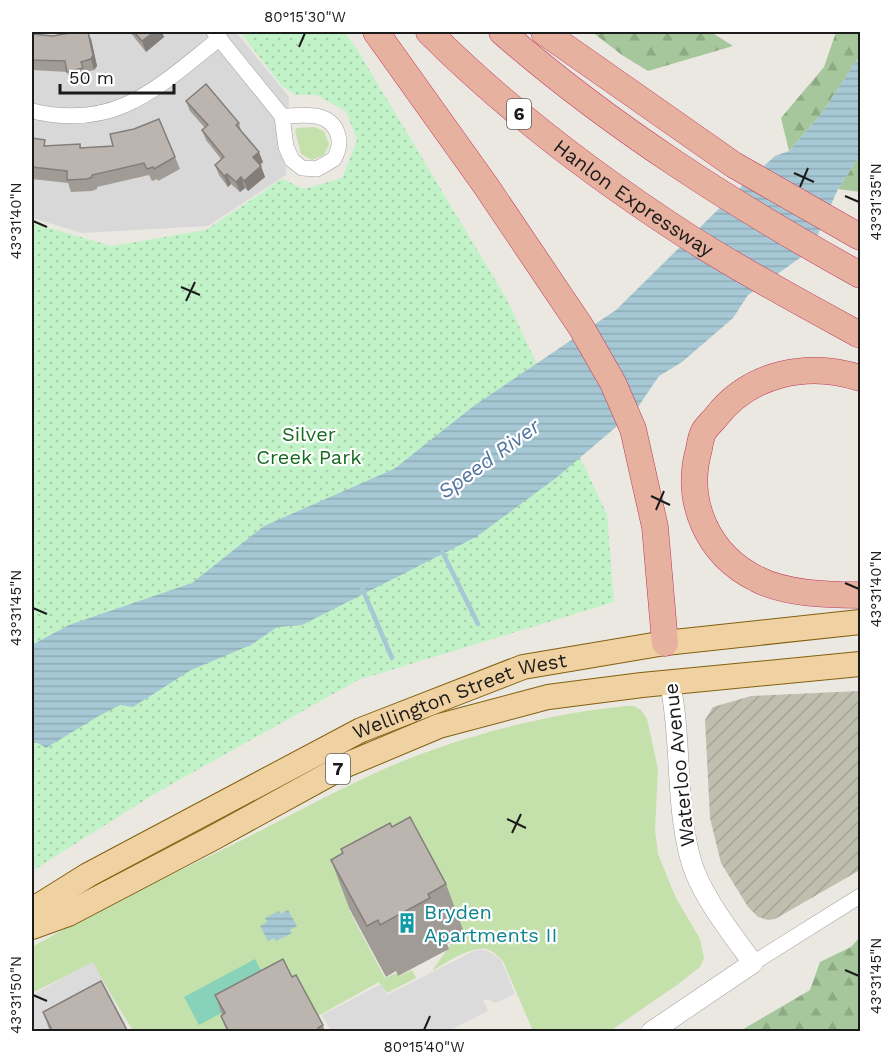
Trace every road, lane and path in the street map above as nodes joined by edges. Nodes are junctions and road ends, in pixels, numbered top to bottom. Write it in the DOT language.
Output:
graph roads {
  1 [pos="376,32"];
  2 [pos="429,32"];
  3 [pos="502,32"];
  4 [pos="544,32"];
  5 [pos="217,35"];
  6 [pos="32,111"];
  7 [pos="282,116"];
  8 [pos="855,234"];
  9 [pos="861,275"];
  10 [pos="861,335"];
  11 [pos="861,378"];
  12 [pos="861,595"];
  13 [pos="861,622"];
  14 [pos="665,643"];
  15 [pos="861,664"];
  16 [pos="670,683"];
  17 [pos="861,896"];
  18 [pos="32,910"];
  19 [pos="32,927"];
  20 [pos="753,963"];
  21 [pos="651,1032"];
  1 -- 14 [label="highway"];
  2 -- 10 [label="highway, Hanlon Expressway / 6"];
  3 -- 9 [label="highway"];
  4 -- 8 [label="highway"];
  5 -- 6 [label="street"];
  5 -- 7 [label="street"];
  11 -- 12 [label="highway"];
  13 -- 14 [label="main road, Wellington Street West / 7"];
  14 -- 16 [label="main road, Waterloo Avenue"];
  14 -- 18 [label="main road, Wellington Street West / 7"];
  15 -- 16 [label="main road, Wellington Street West / 7"];
  16 -- 19 [label="main road, Wellington Street West / 7"];
  16 -- 20 [label="street, Waterloo Avenue"];
  17 -- 20 [label="street"];
  20 -- 21 [label="street"];
}
